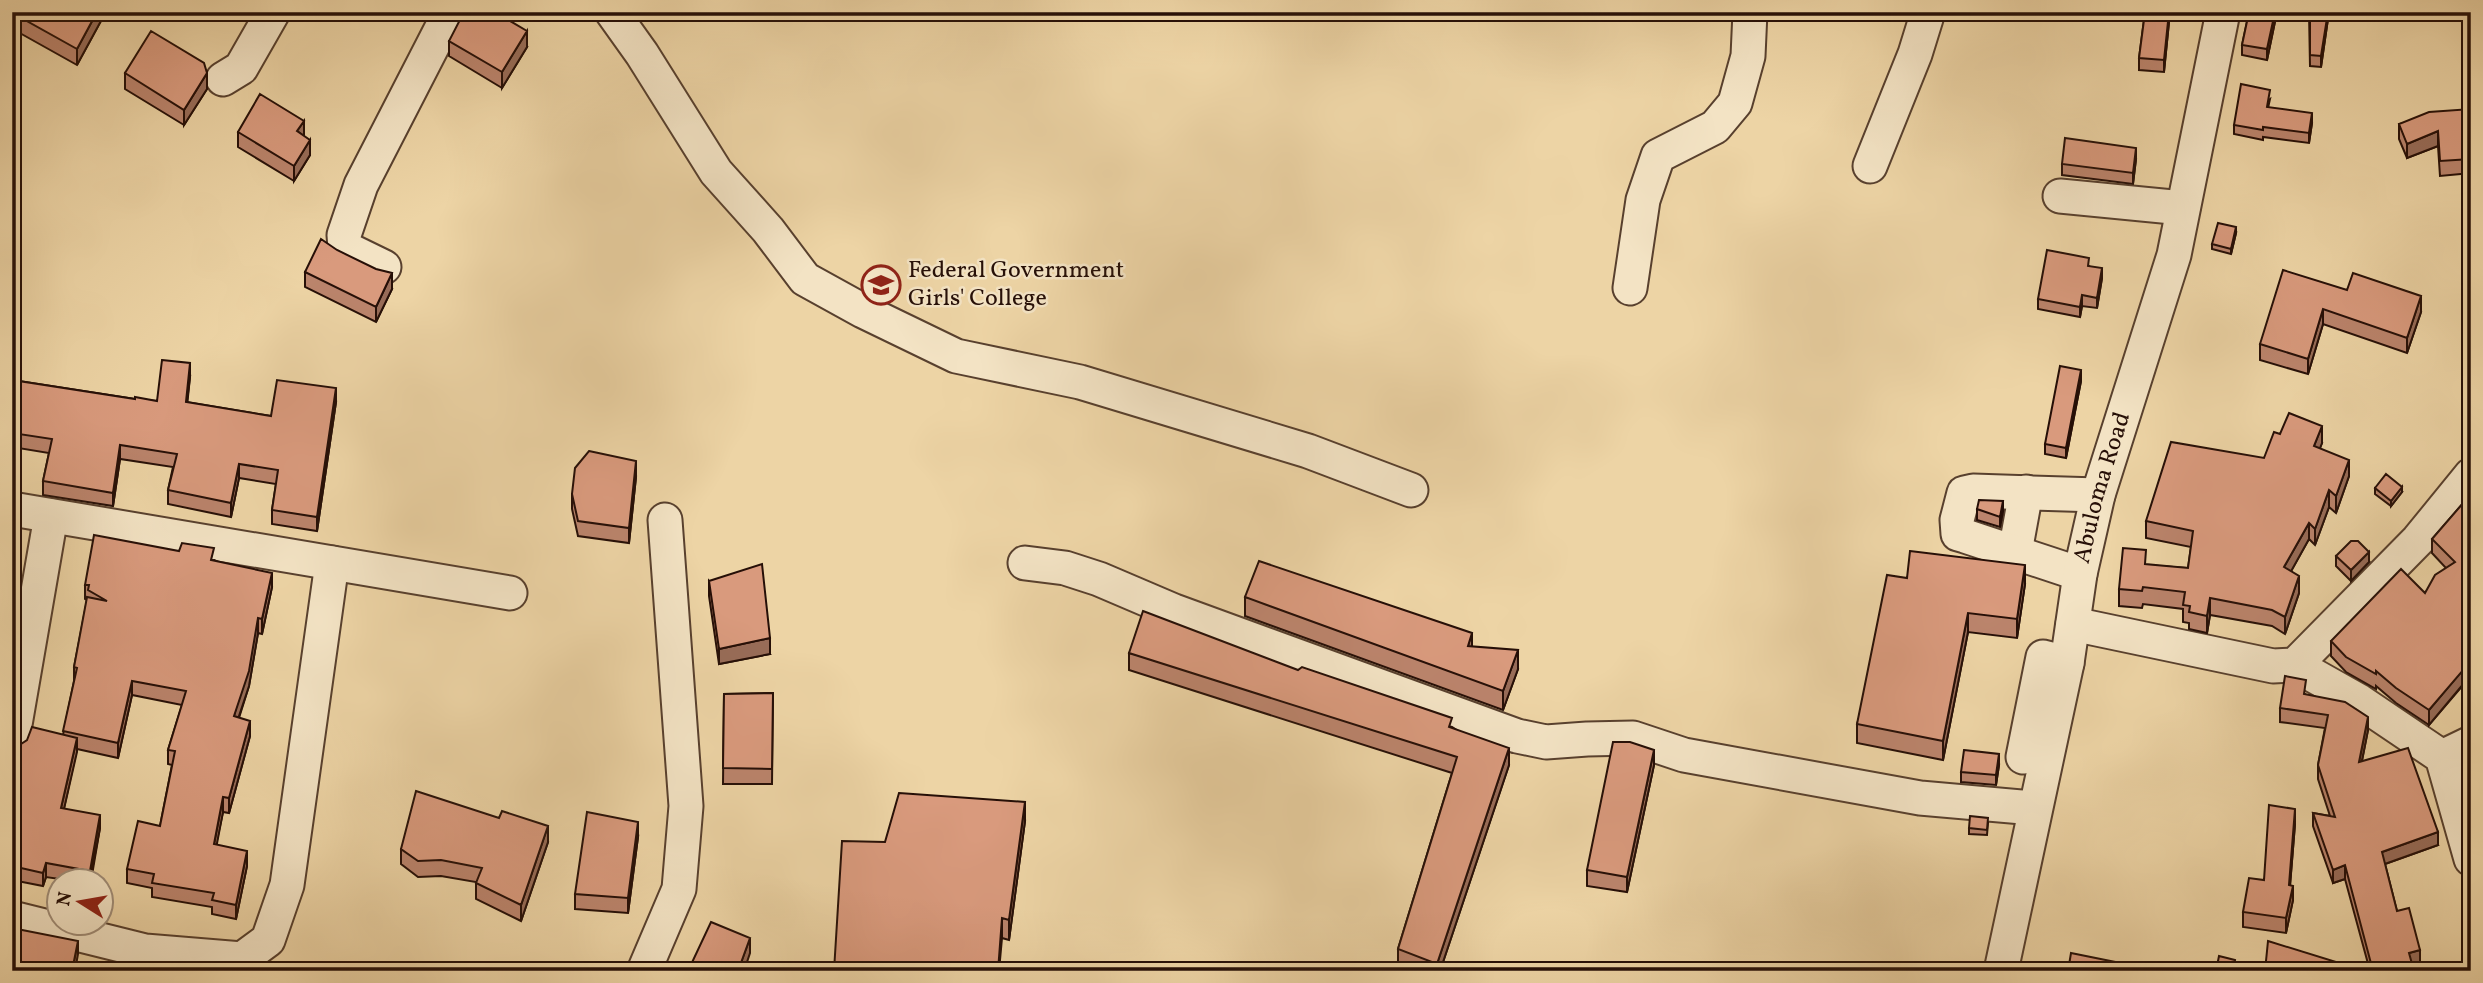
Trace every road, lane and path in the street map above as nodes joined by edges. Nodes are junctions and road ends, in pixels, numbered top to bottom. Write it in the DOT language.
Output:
graph roads {
  1 [pos="273,12"];
  2 [pos="450,12"];
  3 [pos="612,12"];
  4 [pos="1750,12"];
  5 [pos="1928,12"];
  6 [pos="2223,12"];
  7 [pos="223,79"];
  8 [pos="1870,166"];
  9 [pos="2060,196"];
  10 [pos="2183,208"];
  11 [pos="384,267"];
  12 [pos="1630,289"];
  13 [pos="2471,475"];
  14 [pos="1411,490"];
  15 [pos="2026,492"];
  16 [pos="2098,495"];
  17 [pos="12,509"];
  18 [pos="51,516"];
  19 [pos="665,520"];
  20 [pos="2015,552"];
  21 [pos="332,563"];
  22 [pos="1025,563"];
  23 [pos="2080,574"];
  24 [pos="510,593"];
  25 [pos="2073,624"];
  26 [pos="2295,665"];
  27 [pos="12,742"];
  28 [pos="2456,750"];
  29 [pos="2024,805"];
  30 [pos="2471,859"];
  31 [pos="12,918"];
  32 [pos="141,961"];
  33 [pos="644,971"];
  34 [pos="2001,971"];
  1 -- 7 [label="street"];
  2 -- 11 [label="street"];
  3 -- 14 [label="street"];
  4 -- 12 [label="street"];
  5 -- 8 [label="street"];
  6 -- 10 [label="street, Abuloma Road"];
  9 -- 10 [label="street"];
  10 -- 16 [label="street, Abuloma Road"];
  13 -- 26 [label="street"];
  15 -- 16 [label="street"];
  15 -- 20 [label="street"];
  15 -- 20 [label="street"];
  16 -- 23 [label="street, Abuloma Road"];
  17 -- 18 [label="street"];
  18 -- 21 [label="street"];
  18 -- 27 [label="street"];
  19 -- 33 [label="street"];
  20 -- 23 [label="street"];
  21 -- 24 [label="street"];
  21 -- 32 [label="street"];
  22 -- 29 [label="street"];
  23 -- 25 [label="street, Abuloma Road"];
  25 -- 26 [label="street"];
  25 -- 29 [label="street, Abuloma Road"];
  26 -- 28 [label="street"];
  28 -- 30 [label="street"];
  29 -- 34 [label="street, Abuloma Road"];
  31 -- 32 [label="street"];
}
